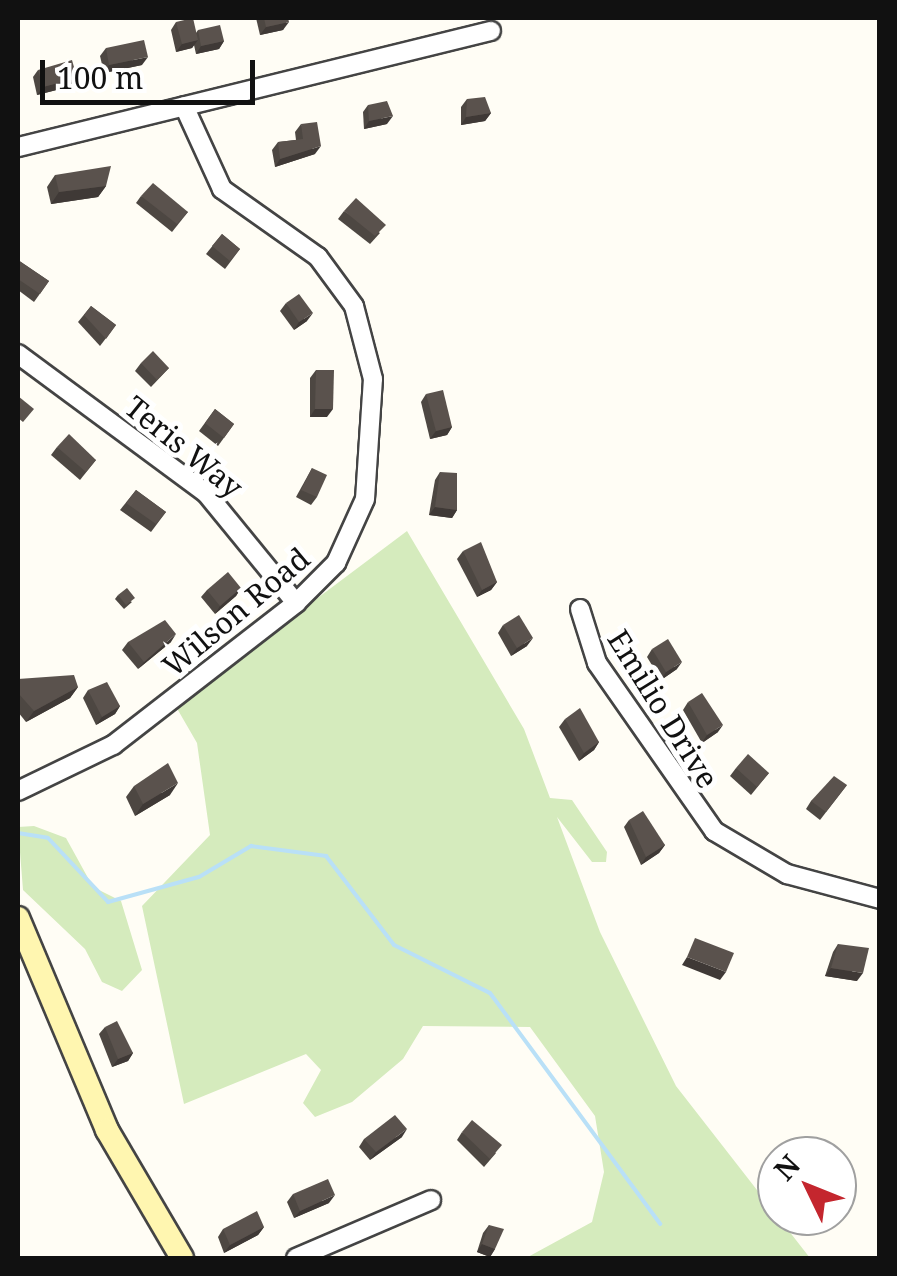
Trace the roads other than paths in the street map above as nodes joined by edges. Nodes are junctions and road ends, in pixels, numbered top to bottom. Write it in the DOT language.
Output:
graph roads {
  1 [pos="492,31"];
  2 [pos="184,106"];
  3 [pos="18,148"];
  4 [pos="18,354"];
  5 [pos="296,603"];
  6 [pos="580,609"];
  7 [pos="18,791"];
  8 [pos="880,899"];
  9 [pos="18,918"];
  10 [pos="431,1200"];
  11 [pos="182,1258"];
  12 [pos="296,1258"];
  1 -- 2 [label="street"];
  2 -- 3 [label="street"];
  2 -- 5 [label="street, Wilson Road"];
  4 -- 5 [label="street, Teris Way"];
  5 -- 7 [label="street, Wilson Road"];
  6 -- 8 [label="street, Emilio Drive"];
  9 -- 11 [label="main road"];
  10 -- 12 [label="street"];
}
